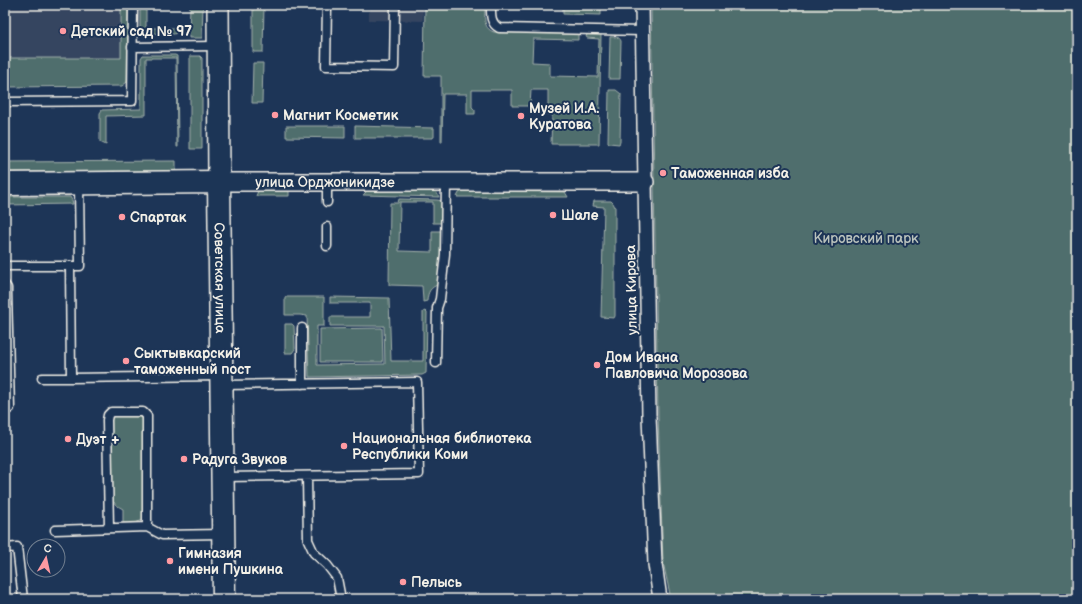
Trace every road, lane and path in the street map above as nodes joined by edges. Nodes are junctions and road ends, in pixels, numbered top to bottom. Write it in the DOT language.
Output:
graph roads {
  1 [pos="132,5"];
  2 [pos="218,5"];
  3 [pos="327,5"];
  4 [pos="395,5"];
  5 [pos="492,5"];
  6 [pos="642,5"];
  7 [pos="642,31"];
  8 [pos="217,46"];
  9 [pos="132,47"];
  10 [pos="5,102"];
  11 [pos="446,181"];
  12 [pos="219,182"];
  13 [pos="327,182"];
  14 [pos="645,182"];
  15 [pos="79,183"];
  16 [pos="5,184"];
  17 [pos="327,202"];
  18 [pos="327,227"];
  19 [pos="327,246"];
  20 [pos="5,266"];
  21 [pos="70,266"];
  22 [pos="5,285"];
  23 [pos="302,328"];
  24 [pos="436,363"];
  25 [pos="42,378"];
  26 [pos="72,378"];
  27 [pos="222,380"];
  28 [pos="302,384"];
  29 [pos="5,411"];
  30 [pos="307,476"];
  31 [pos="223,477"];
  32 [pos="147,527"];
  33 [pos="109,528"];
  34 [pos="55,530"];
  35 [pos="223,534"];
  36 [pos="5,548"];
  37 [pos="23,599"];
  38 [pos="224,599"];
  39 [pos="341,599"];
  40 [pos="660,599"];
  1 -- 9 [label="lane"];
  2 -- 8 [label="street, Советская улица"];
  3 -- 4 [label="lane"];
  5 -- 7 [label="lane"];
  6 -- 7 [label="street, улица Кирова"];
  7 -- 14 [label="street, улица Кирова"];
  8 -- 9 [label="lane"];
  8 -- 12 [label="street, Советская улица"];
  9 -- 10 [label="lane"];
  11 -- 13 [label="street, улица Орджоникидзе"];
  11 -- 14 [label="street, улица Орджоникидзе"];
  11 -- 24 [label="lane"];
  12 -- 13 [label="street, улица Орджоникидзе"];
  12 -- 15 [label="main road, улица Орджоникидзе"];
  12 -- 27 [label="main road, Советская улица"];
  13 -- 17 [label="lane"];
  14 -- 40 [label="street, улица Кирова"];
  15 -- 16 [label="main road, улица Орджоникидзе"];
  15 -- 21 [label="lane"];
  18 -- 19 [label="lane"];
  20 -- 21 [label="lane"];
  21 -- 26 [label="lane"];
  22 -- 29 [label="lane"];
  23 -- 28 [label="lane"];
  25 -- 26 [label="lane"];
  26 -- 27 [label="lane"];
  27 -- 28 [label="lane"];
  27 -- 31 [label="main road, Советская улица"];
  28 -- 30 [label="lane"];
  30 -- 31 [label="lane"];
  30 -- 39 [label="lane"];
  31 -- 35 [label="main road, Советская улица"];
  32 -- 33 [label="lane"];
  32 -- 33 [label="lane"];
  32 -- 35 [label="lane"];
  33 -- 34 [label="lane"];
  35 -- 38 [label="main road, Советская улица"];
  36 -- 37 [label="lane"];
}
